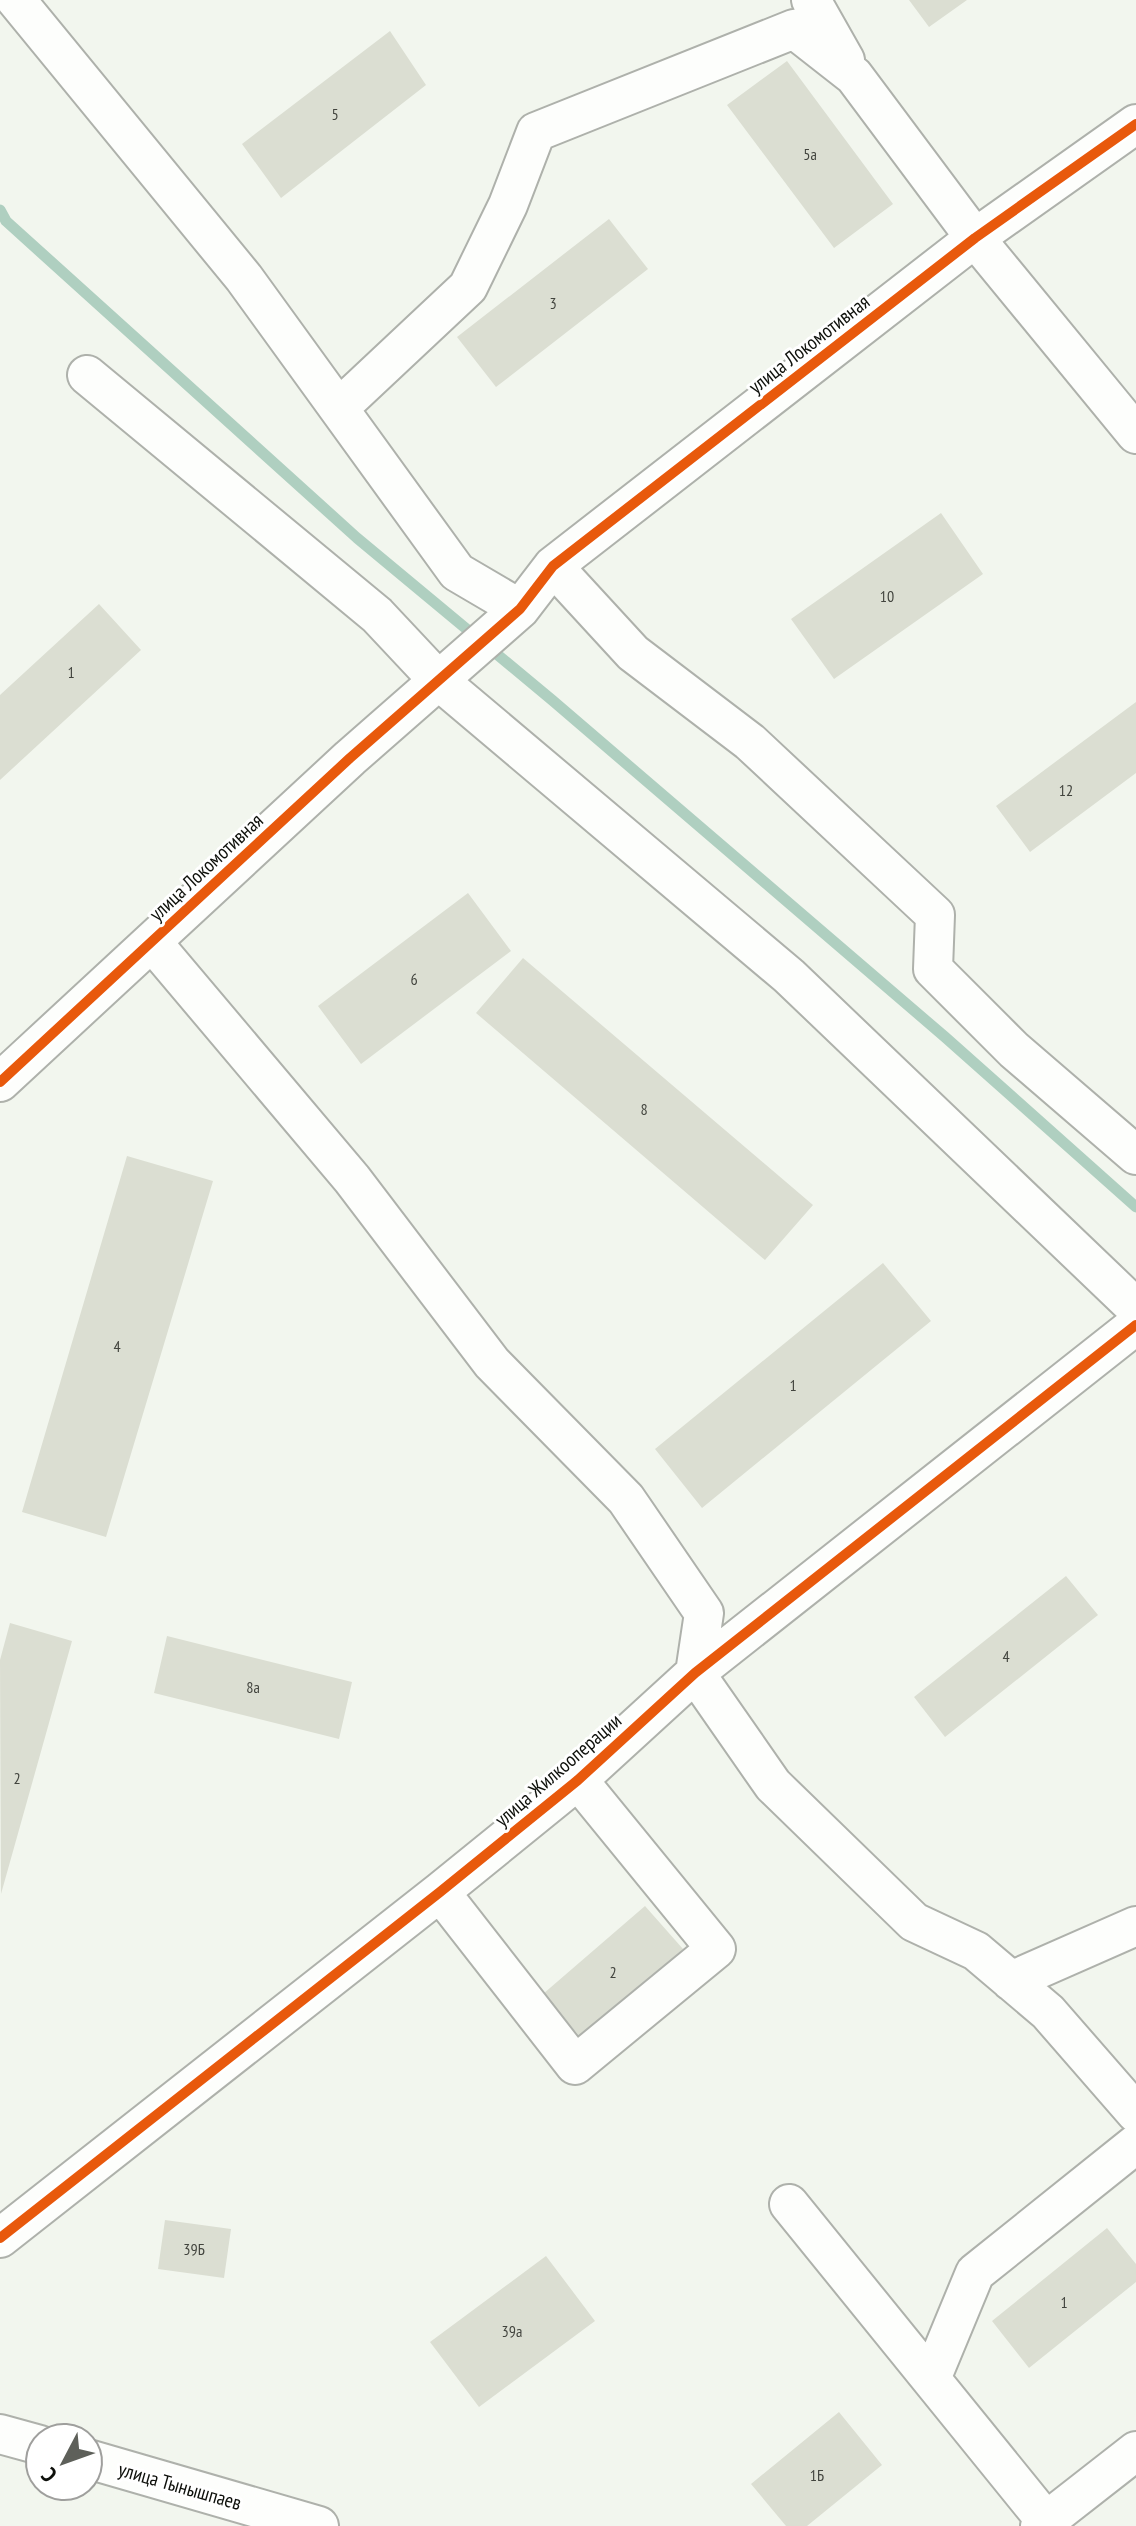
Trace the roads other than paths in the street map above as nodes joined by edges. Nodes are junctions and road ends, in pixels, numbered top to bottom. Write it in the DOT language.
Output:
graph roads {
  1 [pos="16,0"];
  2 [pos="811,0"];
  3 [pos="854,76"];
  4 [pos="1136,124"];
  5 [pos="975,238"];
  6 [pos="87,375"];
  7 [pos="339,408"];
  8 [pos="1136,434"];
  9 [pos="553,566"];
  10 [pos="520,609"];
  11 [pos="438,680"];
  12 [pos="152,942"];
  13 [pos="0,1082"];
  14 [pos="1136,1155"];
  15 [pos="1136,1308"];
  16 [pos="1136,1325"];
  17 [pos="695,1673"];
  18 [pos="578,1780"];
  19 [pos="440,1892"];
  20 [pos="1136,1926"];
  21 [pos="1011,1981"];
  22 [pos="1136,2113"];
  23 [pos="1136,2144"];
  24 [pos="789,2204"];
  25 [pos="0,2238"];
  26 [pos="931,2379"];
  27 [pos="0,2434"];
  28 [pos="24,2441"];
  29 [pos="1136,2451"];
  30 [pos="104,2464"];
  31 [pos="1043,2524"];
  32 [pos="319,2526"];
  1 -- 7 [label="street"];
  2 -- 3 [label="street"];
  3 -- 5 [label="street"];
  3 -- 7 [label="street"];
  4 -- 5 [label="street, улица Локомотивная"];
  5 -- 8 [label="street"];
  5 -- 9 [label="street, улица Локомотивная"];
  6 -- 11 [label="street"];
  7 -- 10 [label="street"];
  9 -- 10 [label="street, улица Локомотивная"];
  9 -- 14 [label="street"];
  10 -- 11 [label="street, улица Локомотивная"];
  11 -- 12 [label="street, улица Локомотивная"];
  11 -- 15 [label="street"];
  12 -- 13 [label="street, улица Локомотивная"];
  12 -- 17 [label="street"];
  16 -- 17 [label="street, улица Жилкооперации"];
  17 -- 18 [label="street, улица Жилкооперации"];
  17 -- 21 [label="street"];
  18 -- 19 [label="street, улица Жилкооперации"];
  18 -- 19 [label="street"];
  19 -- 25 [label="street, улица Жилкооперации"];
  20 -- 21 [label="street"];
  21 -- 22 [label="street"];
  23 -- 26 [label="street"];
  24 -- 26 [label="street"];
  26 -- 31 [label="street"];
  27 -- 28 [label="street"];
  29 -- 31 [label="street"];
  30 -- 32 [label="street, улица Тынышпаев"];
}
